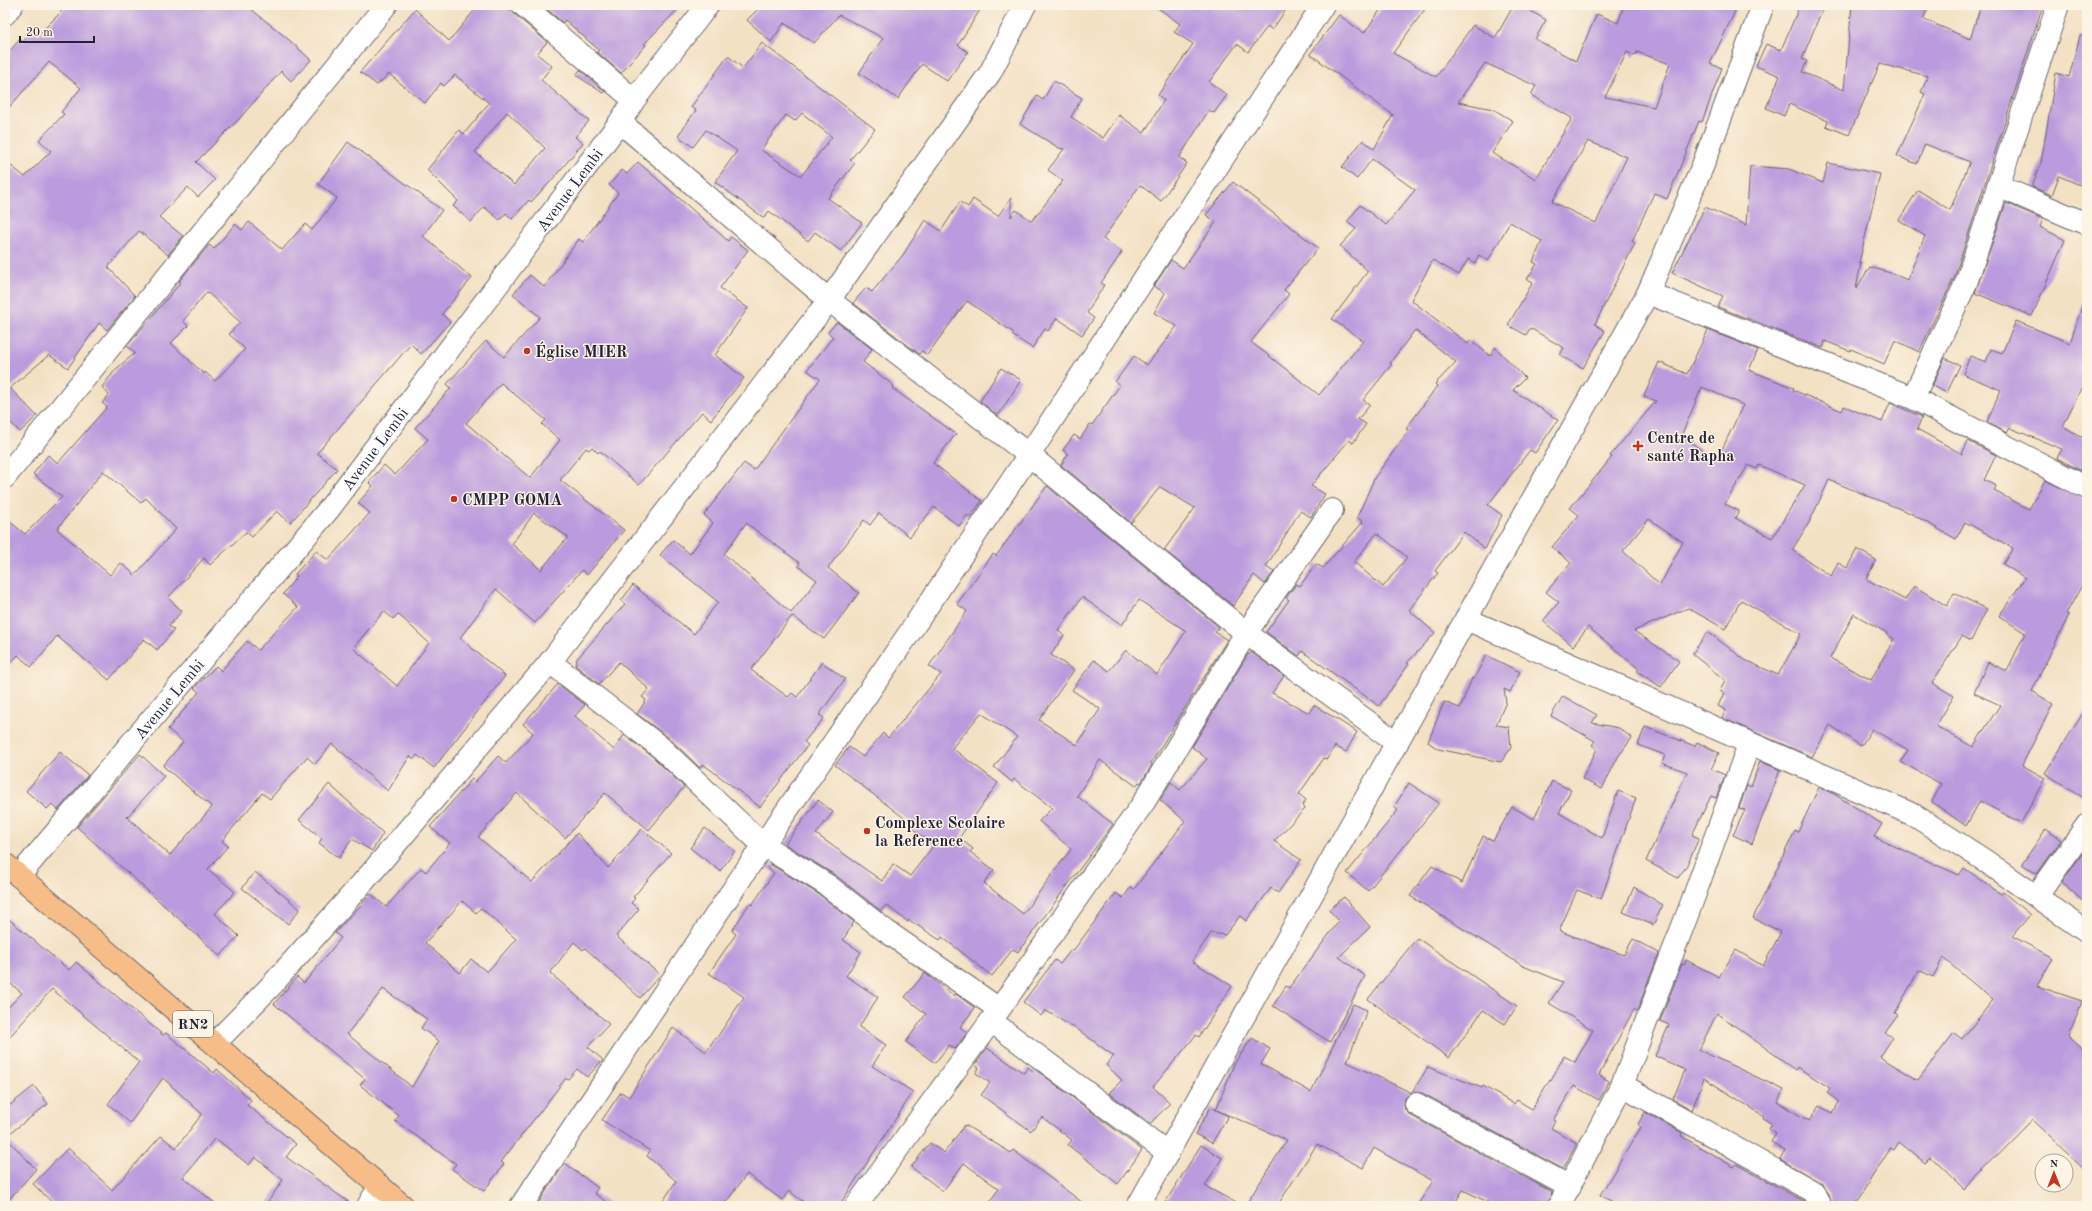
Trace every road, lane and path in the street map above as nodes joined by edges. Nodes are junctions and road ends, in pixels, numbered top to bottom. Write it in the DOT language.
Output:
graph roads {
  1 [pos="12,5"];
  2 [pos="386,5"];
  3 [pos="523,5"];
  4 [pos="708,5"];
  5 [pos="1025,5"];
  6 [pos="1323,5"];
  7 [pos="1763,5"];
  8 [pos="2058,5"];
  9 [pos="5,14"];
  10 [pos="634,100"];
  11 [pos="620,122"];
  12 [pos="1998,186"];
  13 [pos="2087,224"];
  14 [pos="1648,293"];
  15 [pos="829,300"];
  16 [pos="1913,398"];
  17 [pos="1029,455"];
  18 [pos="5,477"];
  19 [pos="2087,488"];
  20 [pos="1332,510"];
  21 [pos="1466,619"];
  22 [pos="1246,633"];
  23 [pos="550,662"];
  24 [pos="1397,743"];
  25 [pos="1749,744"];
  26 [pos="2087,825"];
  27 [pos="763,845"];
  28 [pos="12,870"];
  29 [pos="2037,896"];
  30 [pos="2087,932"];
  31 [pos="995,1015"];
  32 [pos="215,1043"];
  33 [pos="1622,1085"];
  34 [pos="1416,1104"];
  35 [pos="1168,1153"];
  36 [pos="380,1186"];
  37 [pos="1570,1186"];
  38 [pos="368,1206"];
  39 [pos="403,1206"];
  40 [pos="521,1206"];
  41 [pos="856,1206"];
  42 [pos="1138,1206"];
  43 [pos="1559,1206"];
  44 [pos="1819,1206"];
  1 -- 9 [label="street"];
  2 -- 18 [label="street"];
  3 -- 10 [label="street"];
  4 -- 10 [label="street, Avenue Lembi"];
  5 -- 15 [label="street"];
  6 -- 17 [label="street"];
  7 -- 14 [label="street"];
  8 -- 12 [label="street"];
  10 -- 11 [label="street, Avenue Lembi"];
  11 -- 15 [label="street"];
  11 -- 28 [label="street, Avenue Lembi"];
  12 -- 13 [label="street"];
  12 -- 16 [label="street"];
  14 -- 16 [label="street"];
  14 -- 21 [label="street"];
  15 -- 17 [label="street"];
  15 -- 23 [label="street"];
  16 -- 19 [label="street"];
  17 -- 22 [label="street"];
  17 -- 27 [label="street"];
  20 -- 22 [label="street"];
  21 -- 24 [label="street"];
  21 -- 25 [label="street"];
  22 -- 24 [label="street"];
  22 -- 31 [label="street"];
  23 -- 27 [label="street"];
  23 -- 32 [label="street"];
  24 -- 35 [label="street"];
  25 -- 29 [label="street"];
  25 -- 33 [label="street"];
  26 -- 29 [label="street"];
  27 -- 31 [label="street"];
  27 -- 40 [label="street"];
  28 -- 32 [label="highway, RN2"];
  29 -- 30 [label="street"];
  31 -- 35 [label="street"];
  31 -- 41 [label="street"];
  32 -- 36 [label="highway, RN2"];
  33 -- 37 [label="street"];
  33 -- 44 [label="street"];
  34 -- 37 [label="street"];
  35 -- 42 [label="street"];
  36 -- 38 [label="street"];
  36 -- 39 [label="highway, RN2"];
  37 -- 43 [label="street"];
}
